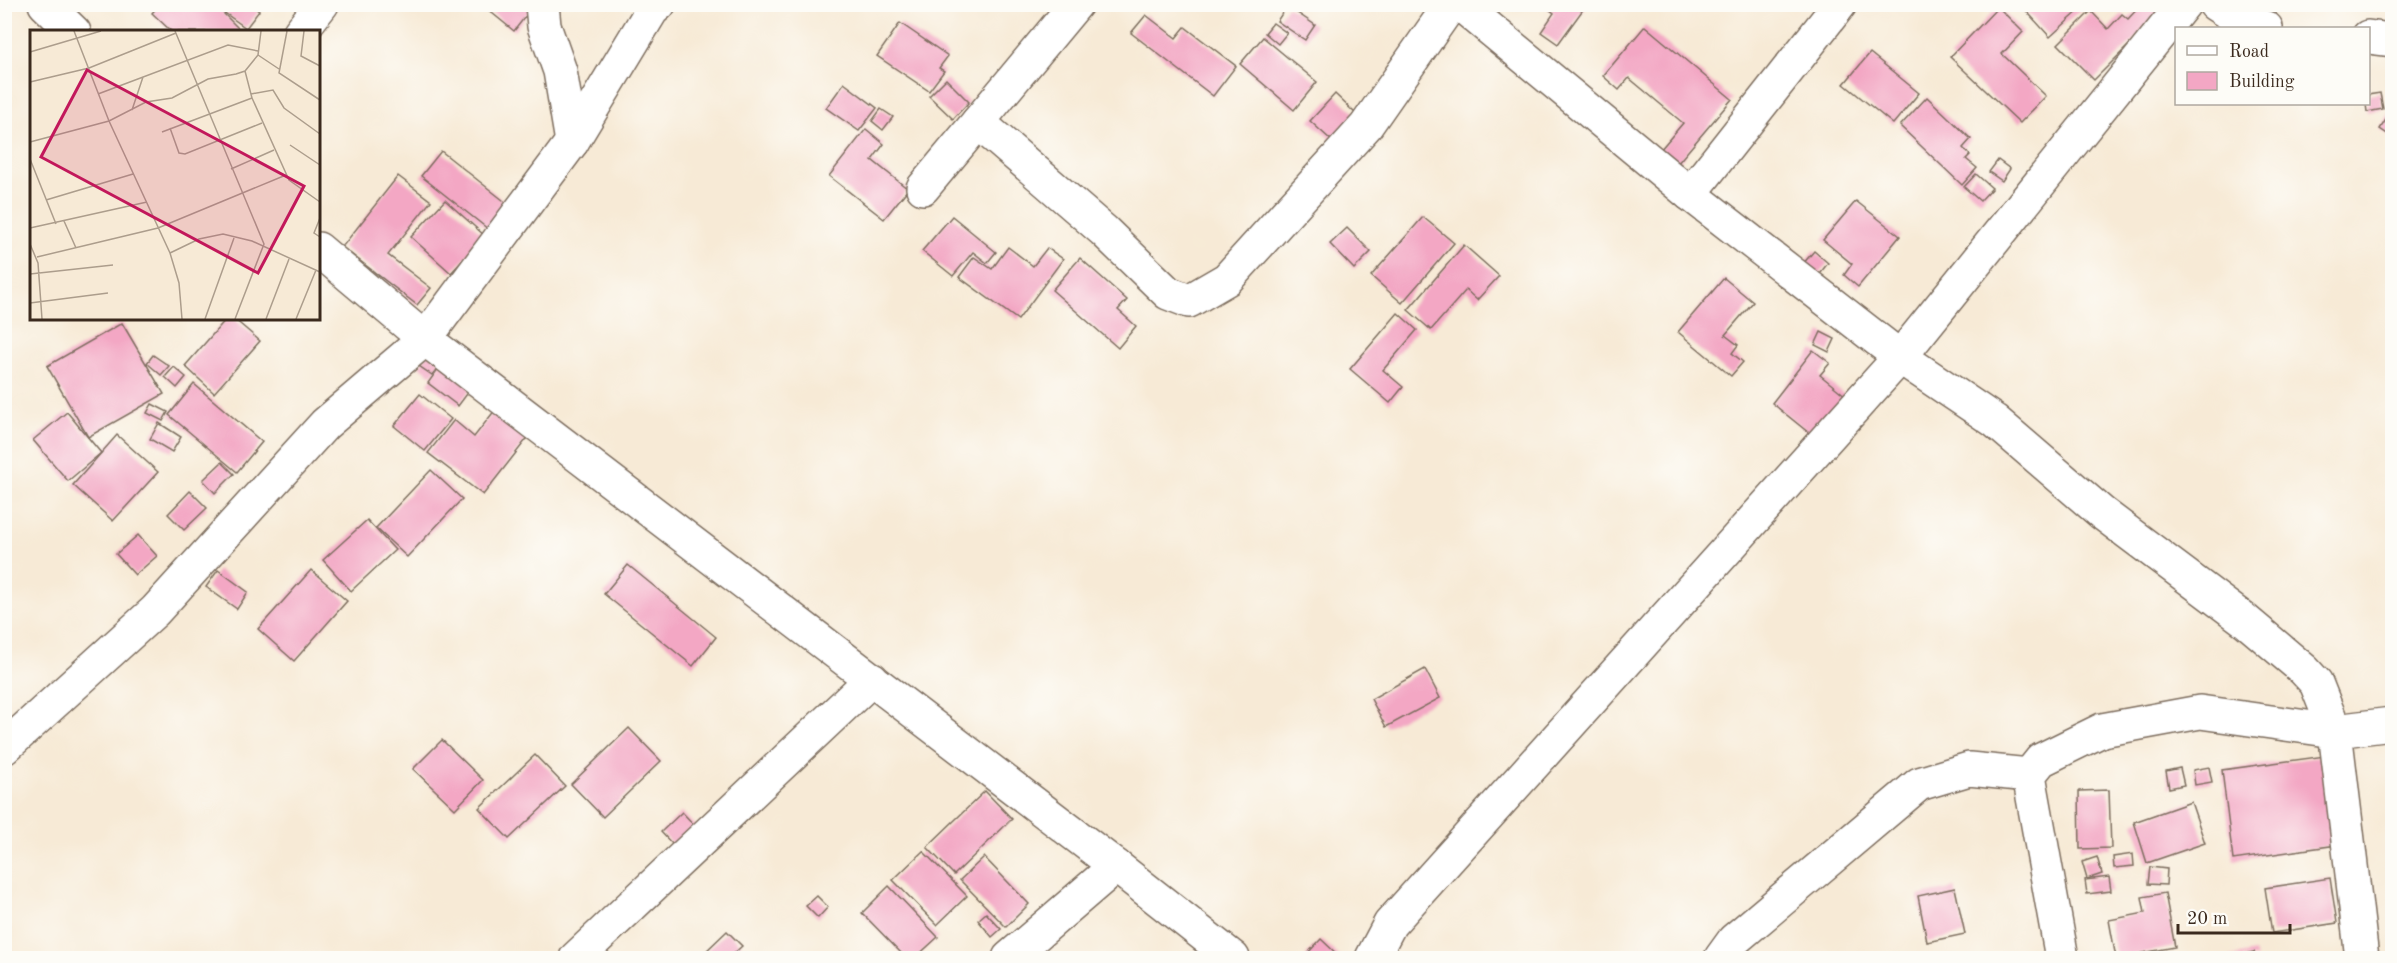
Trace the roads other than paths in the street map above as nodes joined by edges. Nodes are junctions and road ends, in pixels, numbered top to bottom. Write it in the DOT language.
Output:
graph roads {
  1 [pos="45,4"];
  2 [pos="322,4"];
  3 [pos="542,4"];
  4 [pos="658,4"];
  5 [pos="1076,4"];
  6 [pos="1451,4"];
  7 [pos="1460,4"];
  8 [pos="1840,4"];
  9 [pos="2184,4"];
  10 [pos="2215,4"];
  11 [pos="2263,27"];
  12 [pos="72,30"];
  13 [pos="302,30"];
  14 [pos="2370,37"];
  15 [pos="2392,40"];
  16 [pos="978,122"];
  17 [pos="572,142"];
  18 [pos="923,188"];
  19 [pos="1690,194"];
  20 [pos="320,251"];
  21 [pos="425,339"];
  22 [pos="1900,357"];
  23 [pos="872,679"];
  24 [pos="2392,724"];
  25 [pos="2335,731"];
  26 [pos="4,748"];
  27 [pos="2029,775"];
  28 [pos="1116,866"];
  29 [pos="576,958"];
  30 [pos="1009,958"];
  31 [pos="1233,958"];
  32 [pos="1372,958"];
  33 [pos="1721,958"];
  34 [pos="2062,958"];
  35 [pos="2362,958"];
  1 -- 12 [label="street"];
  2 -- 13 [label="street"];
  3 -- 17 [label="street"];
  4 -- 17 [label="street"];
  5 -- 16 [label="street"];
  6 -- 16 [label="street"];
  7 -- 19 [label="street"];
  8 -- 19 [label="street"];
  9 -- 22 [label="street"];
  10 -- 11 [label="street"];
  14 -- 15 [label="street"];
  16 -- 18 [label="street"];
  17 -- 21 [label="street"];
  19 -- 22 [label="street"];
  20 -- 21 [label="street"];
  21 -- 23 [label="street"];
  21 -- 26 [label="street"];
  22 -- 25 [label="street"];
  22 -- 32 [label="street"];
  23 -- 28 [label="street"];
  23 -- 29 [label="street"];
  24 -- 25 [label="street"];
  25 -- 27 [label="street"];
  25 -- 35 [label="street"];
  27 -- 33 [label="street"];
  27 -- 34 [label="street"];
  28 -- 30 [label="street"];
  28 -- 31 [label="street"];
}
